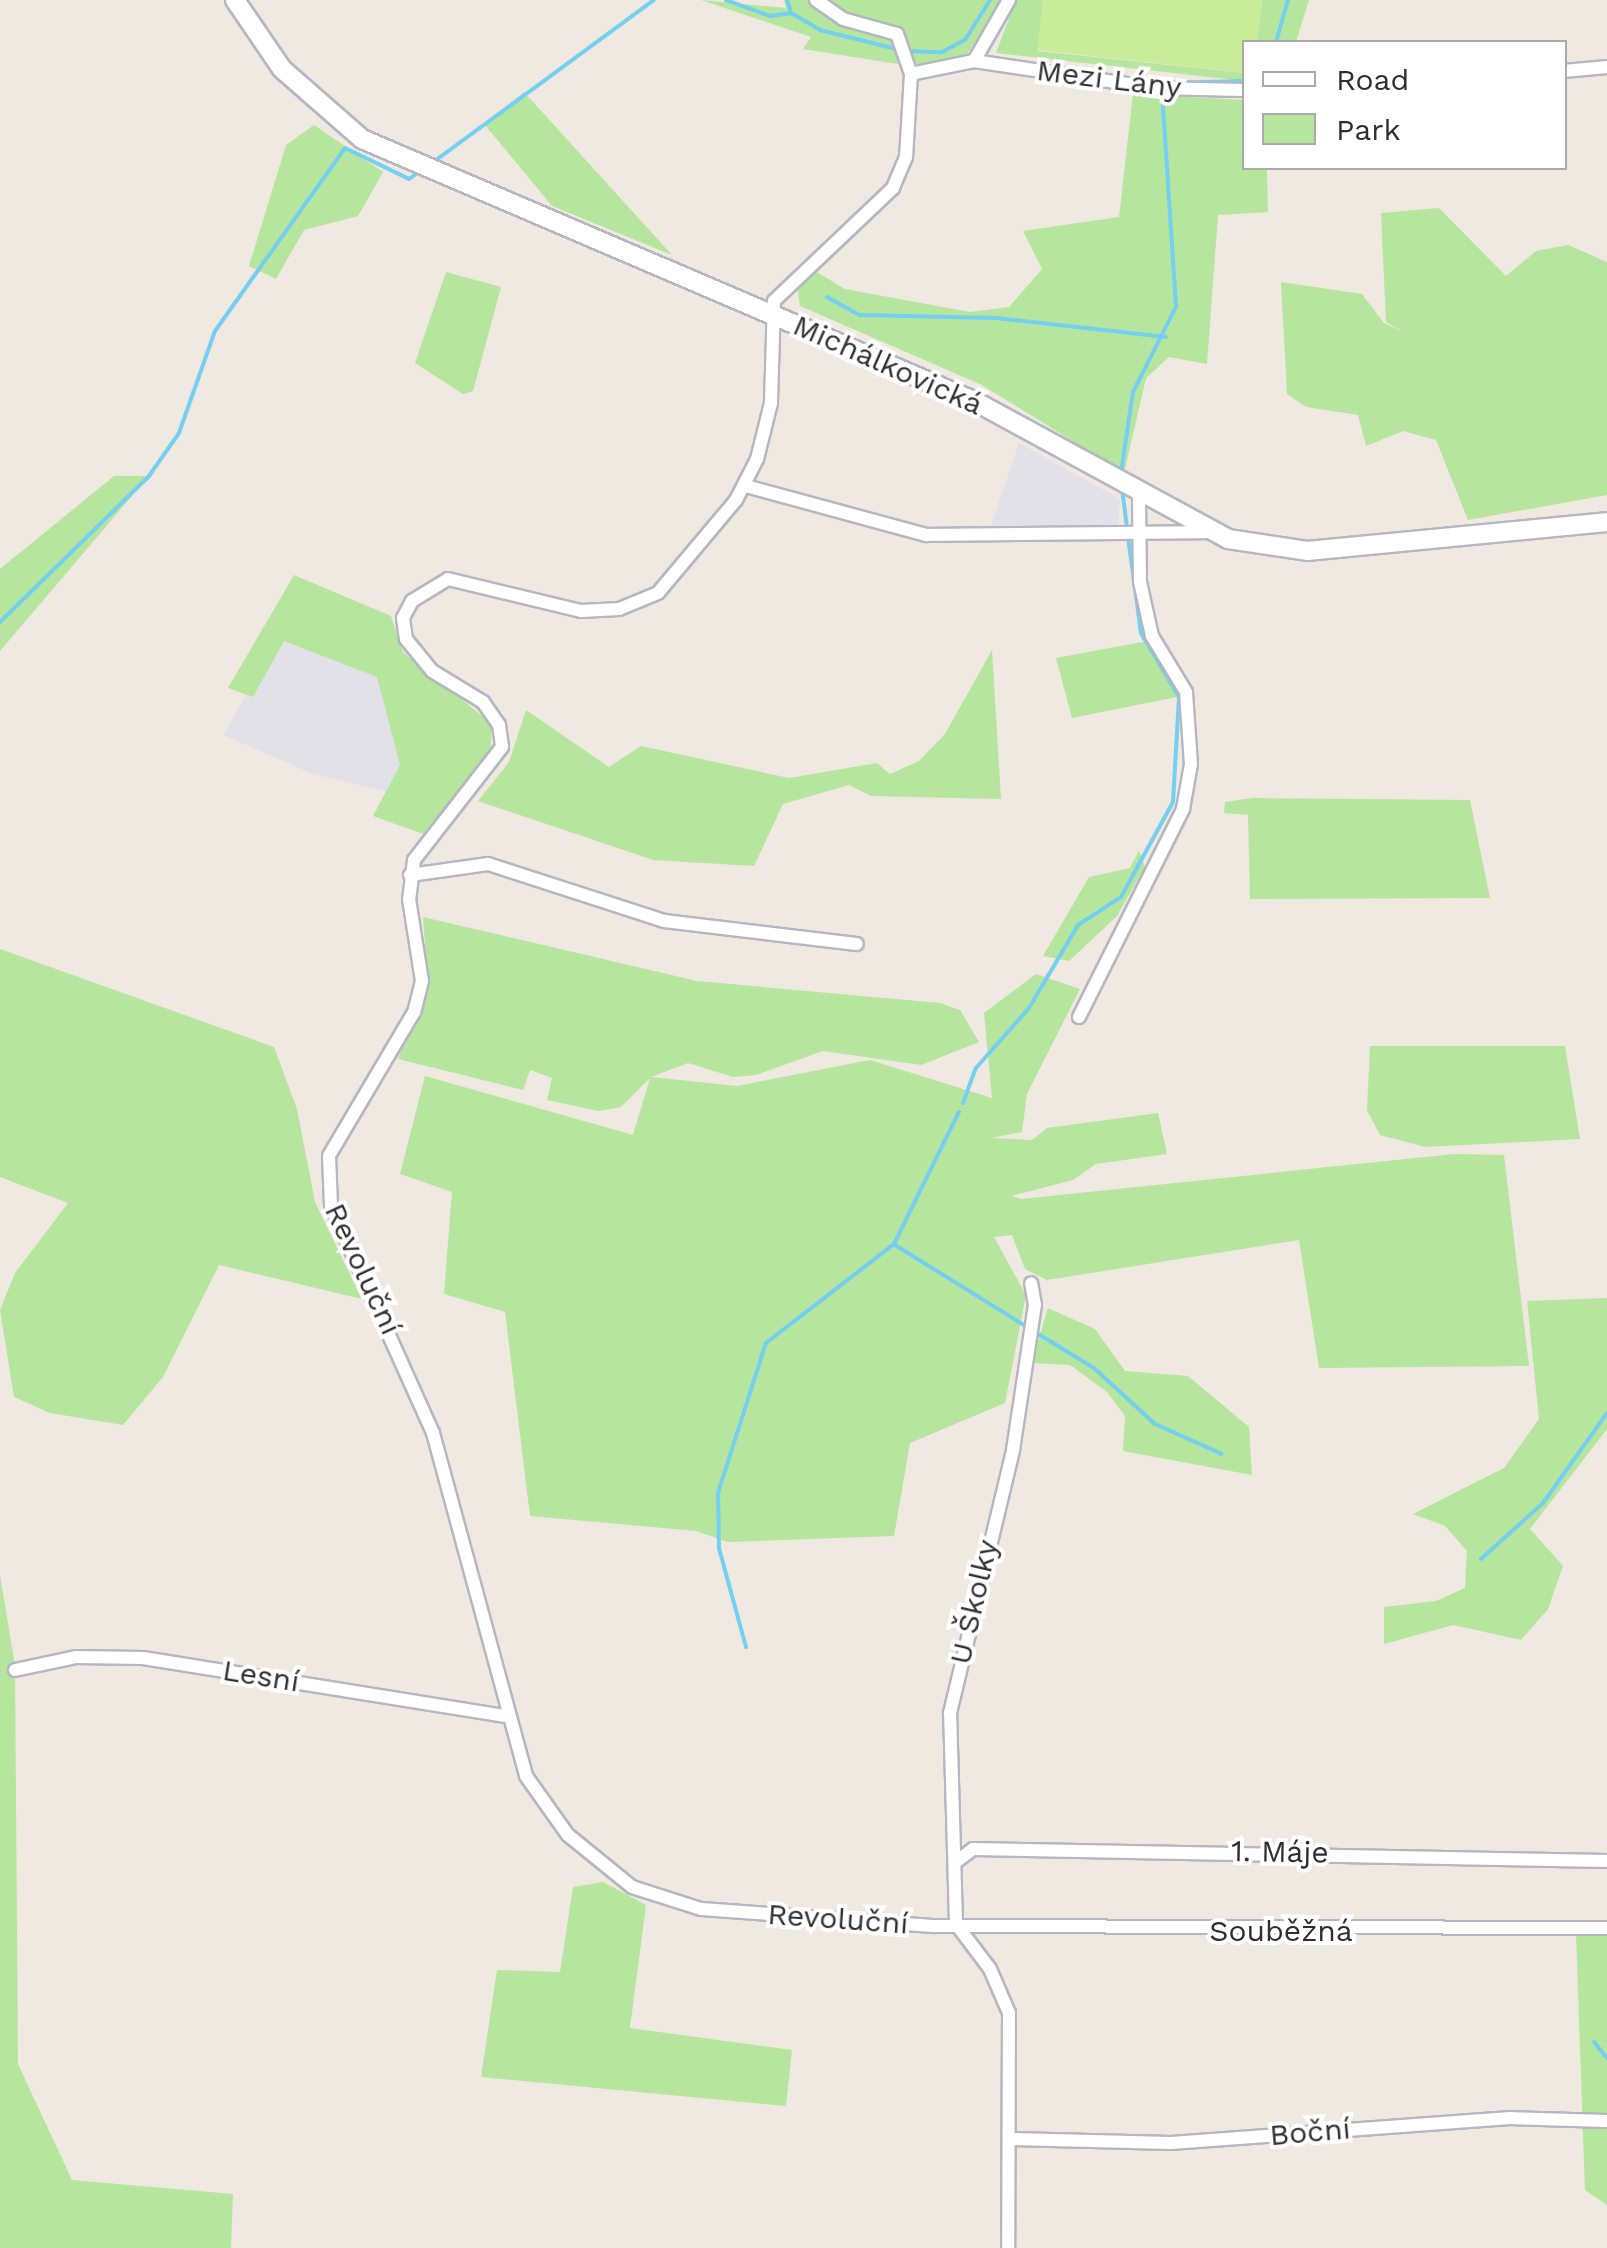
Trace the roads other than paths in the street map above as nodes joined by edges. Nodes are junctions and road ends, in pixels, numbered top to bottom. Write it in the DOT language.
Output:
graph roads {
  1 [pos="235,0"];
  2 [pos="816,0"];
  3 [pos="1009,0"];
  4 [pos="974,62"];
  5 [pos="1607,67"];
  6 [pos="909,69"];
  7 [pos="1567,71"];
  8 [pos="1242,90"];
  9 [pos="770,313"];
  10 [pos="746,486"];
  11 [pos="1139,494"];
  12 [pos="1607,522"];
  13 [pos="1212,532"];
  14 [pos="1138,536"];
  15 [pos="410,875"];
  16 [pos="858,944"];
  17 [pos="1079,1017"];
  18 [pos="1031,1283"];
  19 [pos="14,1670"];
  20 [pos="507,1716"];
  21 [pos="1607,1860"];
  22 [pos="957,1861"];
  23 [pos="956,1924"];
  24 [pos="1607,1928"];
  25 [pos="1607,2121"];
  26 [pos="1012,2139"];
  27 [pos="1008,2248"];
  1 -- 9 [label="street, Michálkovická"];
  2 -- 6 [label="street"];
  3 -- 4 [label="street"];
  4 -- 6 [label="street, Mezi Lány"];
  4 -- 8 [label="street, Mezi Lány"];
  5 -- 7 [label="street"];
  6 -- 9 [label="street"];
  9 -- 10 [label="street"];
  9 -- 11 [label="street, Michálkovická"];
  10 -- 14 [label="street"];
  10 -- 15 [label="street"];
  11 -- 13 [label="street, Michálkovická"];
  11 -- 14 [label="street"];
  12 -- 13 [label="street, Michálkovická"];
  13 -- 14 [label="street"];
  14 -- 17 [label="street"];
  15 -- 16 [label="street"];
  15 -- 20 [label="street, Revoluční"];
  18 -- 22 [label="street, U Školky"];
  19 -- 20 [label="street, Lesní"];
  20 -- 23 [label="street, Revoluční"];
  21 -- 22 [label="street, 1. Máje"];
  22 -- 23 [label="street, U Školky"];
  23 -- 24 [label="street, Souběžná"];
  23 -- 26 [label="street"];
  25 -- 26 [label="street, Boční"];
  26 -- 27 [label="street"];
}
